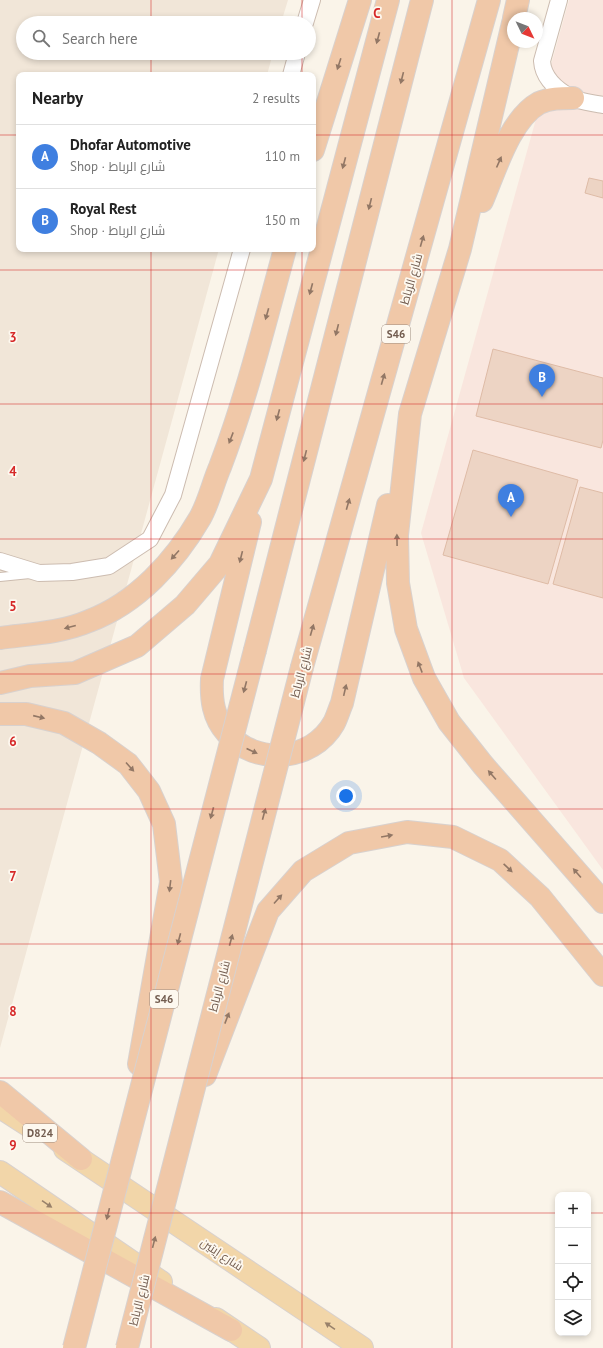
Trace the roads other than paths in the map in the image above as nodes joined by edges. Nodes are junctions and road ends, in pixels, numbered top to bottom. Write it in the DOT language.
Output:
graph roads {
  1 [pos="312,0"];
  2 [pos="360,0"];
  3 [pos="388,0"];
  4 [pos="422,0"];
  5 [pos="489,0"];
  6 [pos="518,0"];
  7 [pos="559,0"];
  8 [pos="515,12"];
  9 [pos="308,16"];
  10 [pos="507,48"];
  11 [pos="295,60"];
  12 [pos="292,72"];
  13 [pos="573,98"];
  14 [pos="603,105"];
  15 [pos="316,140"];
  16 [pos="460,249"];
  17 [pos="241,252"];
  18 [pos="284,252"];
  19 [pos="410,414"];
  20 [pos="261,479"];
  21 [pos="0,561"];
  22 [pos="38,573"];
  23 [pos="0,577"];
  24 [pos="0,638"];
  25 [pos="0,683"];
  26 [pos="0,714"];
  27 [pos="603,902"];
  28 [pos="603,975"];
  29 [pos="0,1092"];
  30 [pos="0,1107"];
  31 [pos="178,1146"];
  32 [pos="81,1159"];
  33 [pos="122,1159"];
  34 [pos="8,1177"];
  35 [pos="0,1202"];
  36 [pos="231,1330"];
  37 [pos="74,1348"];
  38 [pos="127,1348"];
  39 [pos="259,1348"];
  40 [pos="362,1348"];
  1 -- 9 [label="street"];
  2 -- 15 [label="highway, one-way"];
  3 -- 20 [label="highway, one-way"];
  4 -- 33 [label="highway, S46, one-way, bridge"];
  31 -- 5 [label="highway, شارع الرباط / S46, one-way, bridge"];
  6 -- 8 [label="highway"];
  7 -- 13 [label="street"];
  10 -- 16 [label="highway"];
  11 -- 12 [label="street"];
  13 -- 14 [label="street"];
  16 -- 13 [label="highway, one-way"];
  16 -- 19 [label="highway"];
  17 -- 22 [label="street"];
  18 -- 24 [label="highway, one-way"];
  20 -- 19 [label="highway, one-way"];
  27 -- 19 [label="highway, one-way"];
  20 -- 25 [label="highway"];
  21 -- 22 [label="street"];
  22 -- 23 [label="lane"];
  26 -- 33 [label="highway, one-way, bridge"];
  31 -- 28 [label="highway, one-way, bridge"];
  29 -- 32 [label="highway"];
  30 -- 32 [label="main road, D824"];
  38 -- 31 [label="highway, شارع الرباط / S46, one-way, bridge"];
  40 -- 32 [label="main road, شارع إيتين, one-way"];
  33 -- 37 [label="highway, S46, one-way, bridge"];
  34 -- 36 [label="main road, one-way"];
  35 -- 36 [label="highway"];
  36 -- 39 [label="main road"];
}
